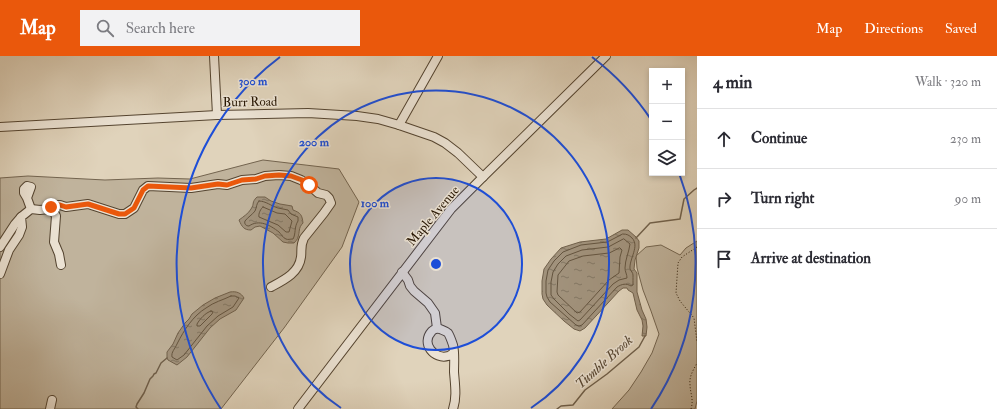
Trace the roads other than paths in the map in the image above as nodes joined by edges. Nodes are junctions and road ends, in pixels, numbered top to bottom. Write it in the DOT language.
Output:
graph roads {
  1 [pos="214,56"];
  2 [pos="438,56"];
  3 [pos="606,56"];
  4 [pos="216,115"];
  5 [pos="399,125"];
  6 [pos="0,127"];
  7 [pos="483,177"];
  8 [pos="27,198"];
  9 [pos="51,207"];
  10 [pos="31,209"];
  11 [pos="21,217"];
  12 [pos="0,247"];
  13 [pos="61,265"];
  14 [pos="402,272"];
  15 [pos="0,274"];
  16 [pos="271,287"];
  17 [pos="437,328"];
  18 [pos="453,353"];
  19 [pos="52,400"];
  20 [pos="50,409"];
  21 [pos="298,409"];
  22 [pos="453,409"];
  1 -- 4 [label="street"];
  2 -- 5 [label="street"];
  3 -- 7 [label="street, Maple Avenue"];
  4 -- 5 [label="street, Burr Road"];
  4 -- 6 [label="street, Burr Road"];
  5 -- 7 [label="street, Burr Road"];
  7 -- 14 [label="street, Maple Avenue"];
  8 -- 10 [label="street"];
  9 -- 10 [label="street"];
  9 -- 13 [label="street"];
  9 -- 16 [label="street"];
  10 -- 11 [label="street"];
  11 -- 12 [label="street"];
  11 -- 15 [label="street"];
  14 -- 17 [label="street"];
  14 -- 21 [label="street, Maple Avenue"];
  17 -- 18 [label="street"];
  17 -- 18 [label="street"];
  18 -- 22 [label="street"];
  19 -- 20 [label="street"];
}
